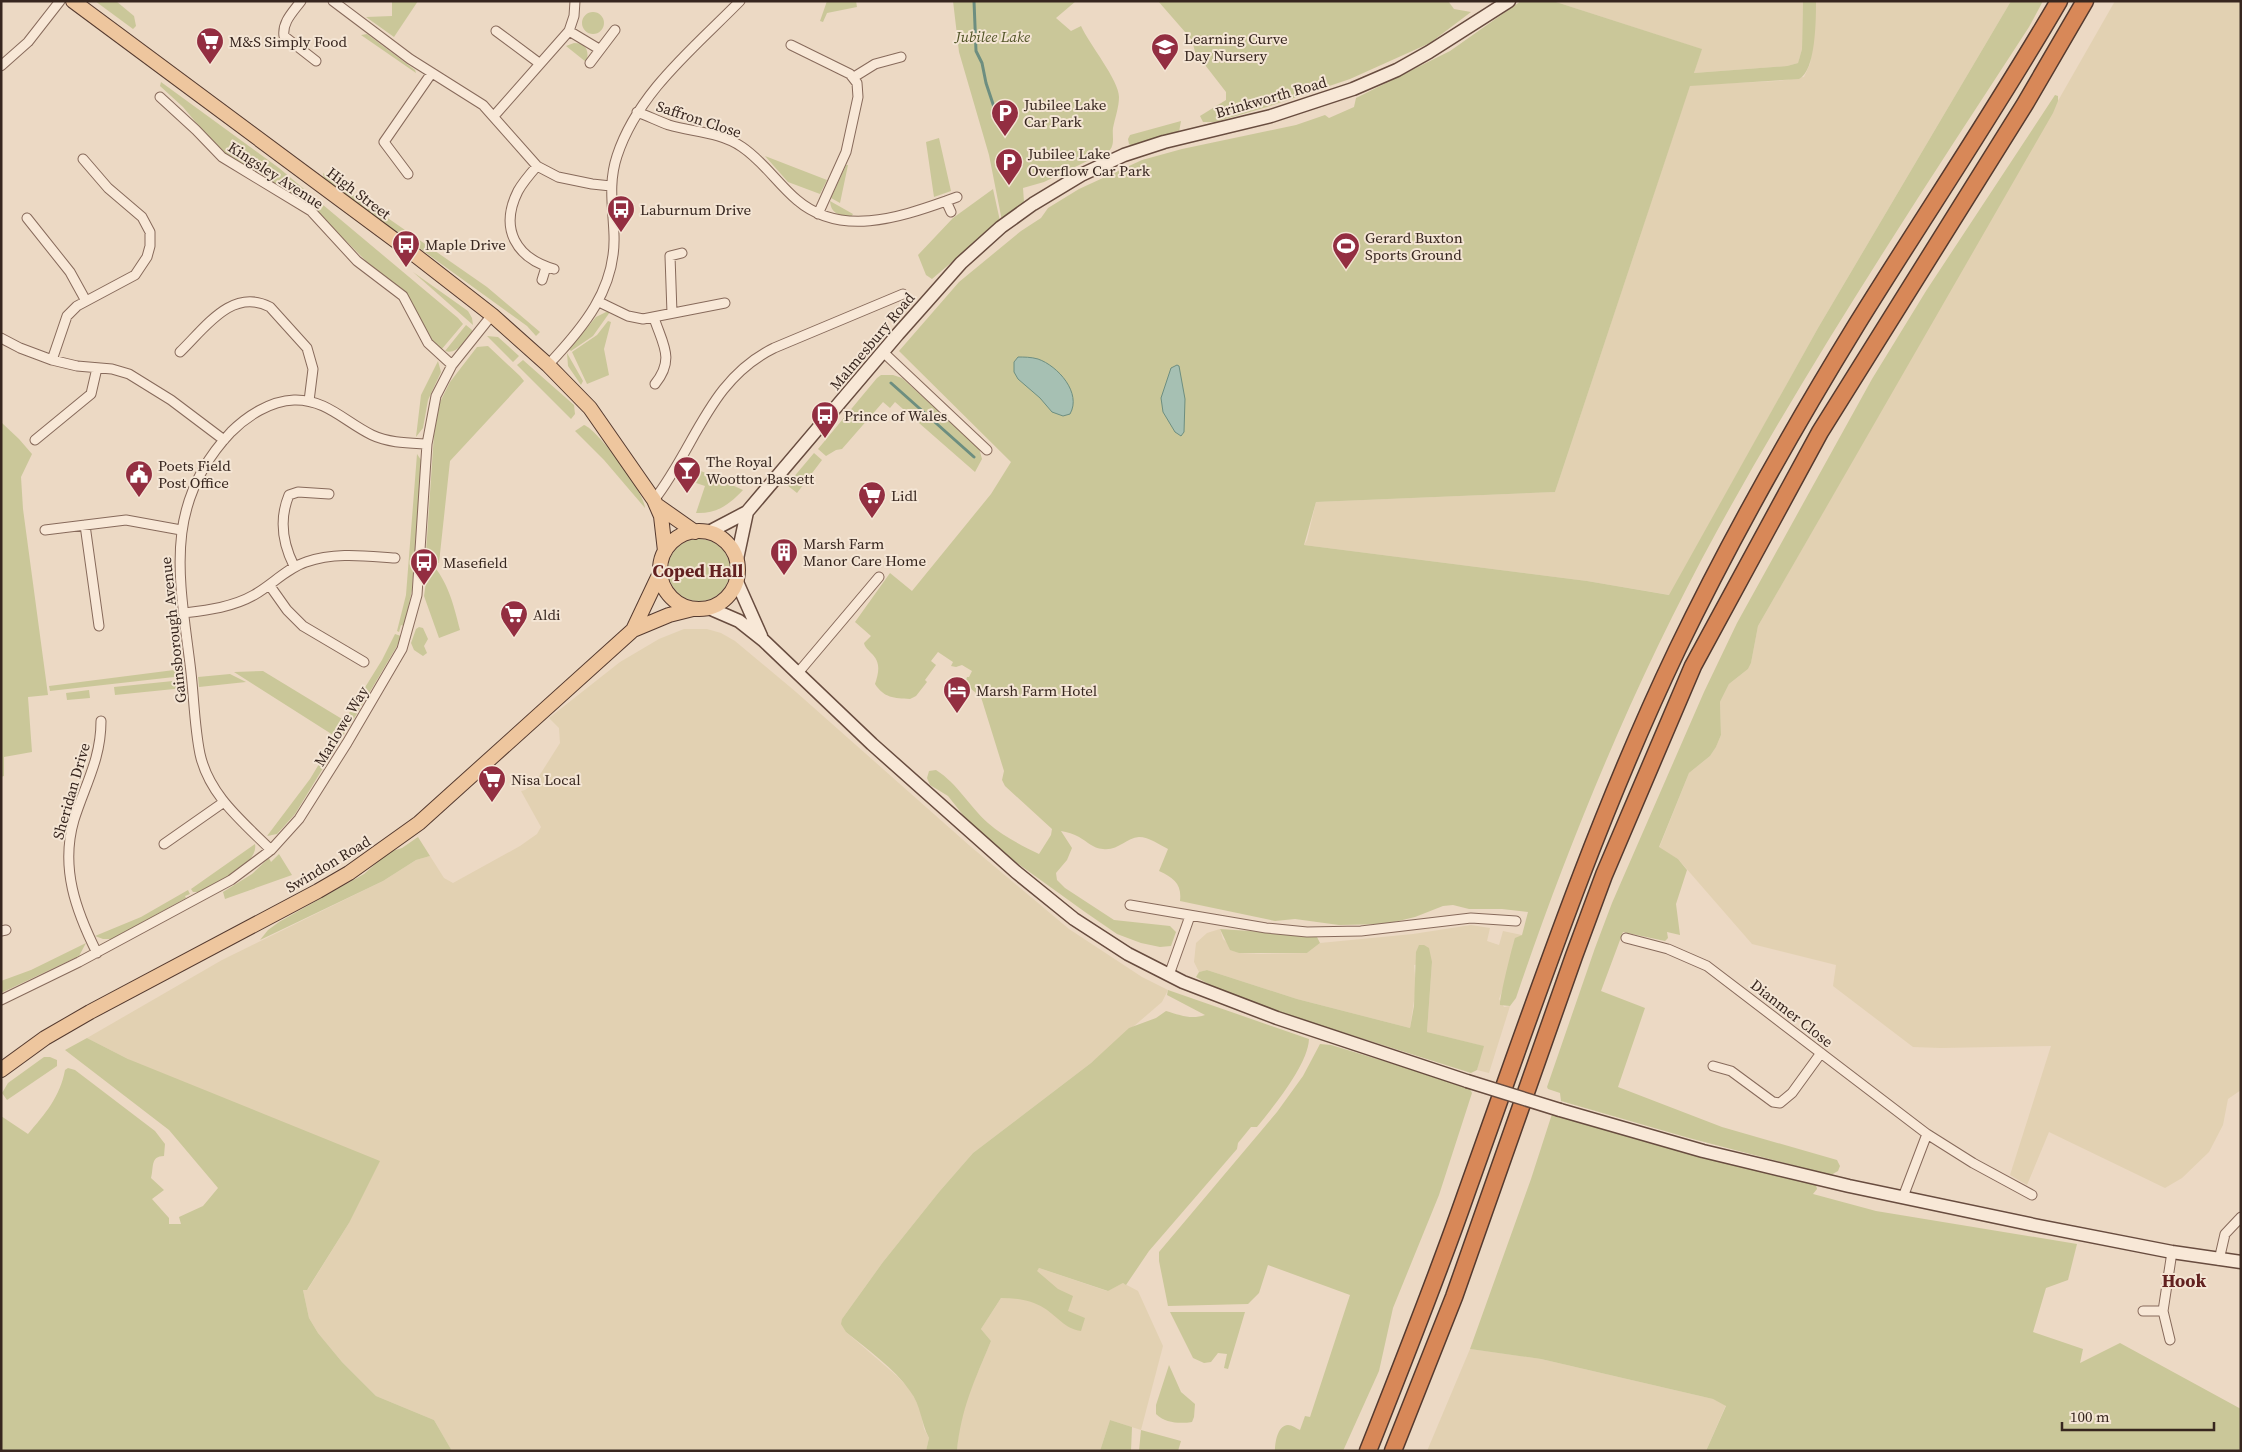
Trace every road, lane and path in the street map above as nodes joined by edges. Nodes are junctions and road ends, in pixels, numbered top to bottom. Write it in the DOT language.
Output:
graph roads {
  1 [pos="60,1"];
  2 [pos="73,1"];
  3 [pos="301,1"];
  4 [pos="575,1"];
  5 [pos="740,1"];
  6 [pos="1510,1"];
  7 [pos="2059,1"];
  8 [pos="2085,1"];
  9 [pos="337,2"];
  10 [pos="615,30"];
  11 [pos="496,31"];
  12 [pos="569,31"];
  13 [pos="791,45"];
  14 [pos="600,50"];
  15 [pos="901,57"];
  16 [pos="316,61"];
  17 [pos="539,63"];
  18 [pos="590,63"];
  19 [pos="1,66"];
  20 [pos="431,74"];
  21 [pos="854,77"];
  22 [pos="160,97"];
  23 [pos="637,112"];
  24 [pos="494,116"];
  25 [pos="83,160"];
  26 [pos="536,166"];
  27 [pos="408,174"];
  28 [pos="611,186"];
  29 [pos="957,197"];
  30 [pos="946,201"];
  31 [pos="1033,204"];
  32 [pos="951,212"];
  33 [pos="818,214"];
  34 [pos="27,218"];
  35 [pos="682,253"];
  36 [pos="542,280"];
  37 [pos="903,294"];
  38 [pos="86,301"];
  39 [pos="599,302"];
  40 [pos="725,303"];
  41 [pos="672,313"];
  42 [pos="492,315"];
  43 [pos="654,318"];
  44 [pos="1,338"];
  45 [pos="180,352"];
  46 [pos="883,352"];
  47 [pos="52,360"];
  48 [pos="452,365"];
  49 [pos="548,365"];
  50 [pos="97,368"];
  51 [pos="655,384"];
  52 [pos="309,401"];
  53 [pos="35,440"];
  54 [pos="224,440"];
  55 [pos="428,444"];
  56 [pos="987,450"];
  57 [pos="329,494"];
  58 [pos="656,503"];
  59 [pos="747,512"];
  60 [pos="85,525"];
  61 [pos="46,530"];
  62 [pos="181,530"];
  63 [pos="702,532"];
  64 [pos="665,551"];
  65 [pos="395,558"];
  66 [pos="736,559"];
  67 [pos="294,566"];
  68 [pos="660,573"];
  69 [pos="878,577"];
  70 [pos="736,582"];
  71 [pos="270,586"];
  72 [pos="709,608"];
  73 [pos="694,609"];
  74 [pos="184,613"];
  75 [pos="99,626"];
  76 [pos="632,630"];
  77 [pos="763,640"];
  78 [pos="364,662"];
  79 [pos="796,674"];
  80 [pos="100,721"];
  81 [pos="224,802"];
  82 [pos="164,844"];
  83 [pos="271,850"];
  84 [pos="1130,905"];
  85 [pos="1190,916"];
  86 [pos="1516,921"];
  87 [pos="1626,938"];
  88 [pos="97,953"];
  89 [pos="1169,975"];
  90 [pos="1,1000"];
  91 [pos="1821,1053"];
  92 [pos="1713,1066"];
  93 [pos="1,1070"];
  94 [pos="1927,1134"];
  95 [pos="2032,1195"];
  96 [pos="1903,1197"];
  97 [pos="2241,1217"];
  98 [pos="2172,1252"];
  99 [pos="2218,1260"];
  100 [pos="2241,1262"];
  101 [pos="2143,1311"];
  102 [pos="2163,1311"];
  103 [pos="2170,1340"];
  104 [pos="1368,1451"];
  105 [pos="1393,1451"];
  1 -- 19 [label="street"];
  2 -- 42 [label="main road, High Street"];
  3 -- 16 [label="street"];
  4 -- 12 [label="street"];
  5 -- 23 [label="street"];
  6 -- 31 [label="street, Brinkworth Road"];
  7 -- 104 [label="highway"];
  8 -- 105 [label="highway"];
  9 -- 20 [label="street"];
  10 -- 14 [label="street"];
  11 -- 17 [label="street"];
  12 -- 14 [label="street"];
  12 -- 17 [label="street"];
  13 -- 21 [label="street"];
  14 -- 18 [label="street"];
  15 -- 21 [label="street"];
  17 -- 24 [label="street"];
  20 -- 24 [label="street"];
  20 -- 27 [label="street"];
  21 -- 33 [label="street"];
  22 -- 48 [label="street, Kingsley Avenue"];
  23 -- 28 [label="street"];
  23 -- 33 [label="street, Saffron Close"];
  24 -- 26 [label="street"];
  25 -- 38 [label="street"];
  26 -- 28 [label="street"];
  26 -- 36 [label="street"];
  28 -- 39 [label="street"];
  29 -- 30 [label="street, Saffron Close"];
  30 -- 32 [label="street"];
  30 -- 33 [label="street, Saffron Close"];
  31 -- 46 [label="street, Malmesbury Road"];
  34 -- 38 [label="street"];
  35 -- 41 [label="street"];
  37 -- 58 [label="street"];
  38 -- 47 [label="street"];
  39 -- 43 [label="street"];
  39 -- 49 [label="street"];
  40 -- 41 [label="street"];
  41 -- 43 [label="street"];
  42 -- 48 [label="street, Marlowe Way"];
  42 -- 49 [label="main road, High Street"];
  43 -- 51 [label="street"];
  44 -- 47 [label="street"];
  45 -- 52 [label="street"];
  46 -- 56 [label="street"];
  46 -- 59 [label="street, Malmesbury Road"];
  47 -- 50 [label="street"];
  48 -- 55 [label="street, Marlowe Way"];
  49 -- 58 [label="main road, High Street"];
  50 -- 53 [label="street"];
  50 -- 54 [label="street"];
  52 -- 54 [label="street, Gainsborough Avenue"];
  52 -- 55 [label="street, Gainsborough Avenue"];
  54 -- 62 [label="street, Gainsborough Avenue"];
  55 -- 83 [label="street, Marlowe Way"];
  57 -- 67 [label="street"];
  58 -- 63 [label="main road, High Street"];
  58 -- 64 [label="main road, High Street"];
  59 -- 63 [label="street"];
  59 -- 66 [label="street"];
  60 -- 61 [label="street"];
  60 -- 62 [label="street"];
  60 -- 75 [label="street"];
  62 -- 74 [label="street, Gainsborough Avenue"];
  63 -- 64 [label="main road"];
  63 -- 66 [label="main road"];
  64 -- 68 [label="main road"];
  65 -- 67 [label="street"];
  66 -- 70 [label="main road"];
  67 -- 71 [label="street"];
  68 -- 73 [label="main road"];
  68 -- 76 [label="main road, Swindon Road"];
  69 -- 79 [label="street"];
  70 -- 72 [label="main road"];
  70 -- 77 [label="street"];
  71 -- 74 [label="street"];
  71 -- 78 [label="street"];
  72 -- 73 [label="main road"];
  72 -- 77 [label="street"];
  73 -- 76 [label="main road, Swindon Road"];
  74 -- 81 [label="street, Gainsborough Avenue"];
  76 -- 93 [label="main road, Swindon Road"];
  77 -- 79 [label="street"];
  79 -- 89 [label="street"];
  80 -- 88 [label="street, Sheridan Drive"];
  81 -- 82 [label="street"];
  81 -- 83 [label="street, Gainsborough Avenue"];
  83 -- 88 [label="street, Marlowe Way"];
  84 -- 85 [label="street"];
  85 -- 86 [label="street"];
  85 -- 89 [label="street"];
  87 -- 91 [label="street, Dianmer Close"];
  88 -- 90 [label="street, Marlowe Way"];
  89 -- 96 [label="street, bridge"];
  91 -- 92 [label="street"];
  91 -- 94 [label="street, Dianmer Close"];
  94 -- 95 [label="street, Dianmer Close"];
  94 -- 96 [label="street"];
  96 -- 98 [label="street"];
  97 -- 99 [label="street"];
  98 -- 99 [label="street"];
  98 -- 102 [label="street"];
  99 -- 100 [label="street"];
  101 -- 102 [label="street"];
  102 -- 103 [label="street"];
}
